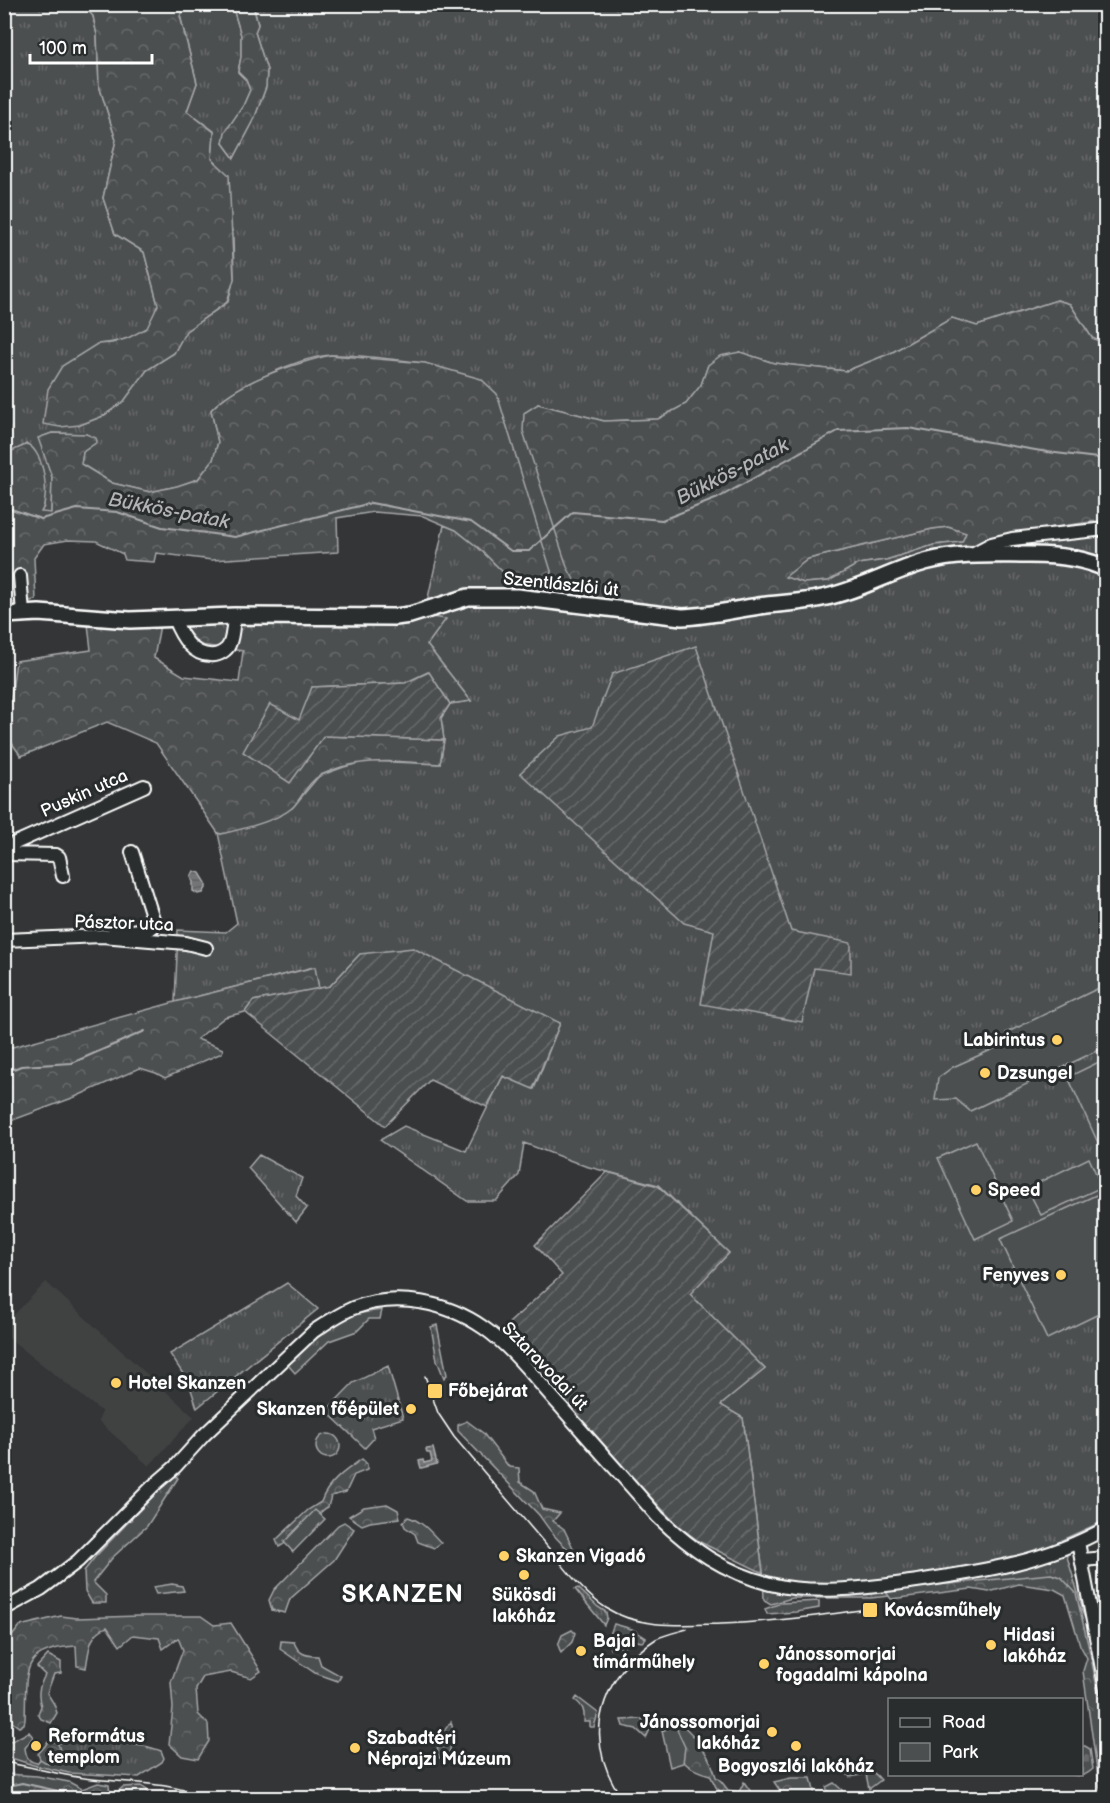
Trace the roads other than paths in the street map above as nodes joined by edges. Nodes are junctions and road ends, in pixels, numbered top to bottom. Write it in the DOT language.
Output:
graph roads {
  1 [pos="1106,529"];
  2 [pos="972,554"];
  3 [pos="1106,569"];
  4 [pos="20,576"];
  5 [pos="23,613"];
  6 [pos="4,615"];
  7 [pos="234,616"];
  8 [pos="174,619"];
  9 [pos="144,786"];
  10 [pos="4,848"];
  11 [pos="132,852"];
  12 [pos="4,854"];
  13 [pos="63,876"];
  14 [pos="102,936"];
  15 [pos="4,940"];
  16 [pos="206,948"];
  17 [pos="1106,1528"];
  18 [pos="1078,1542"];
  19 [pos="1106,1558"];
  20 [pos="1082,1560"];
  21 [pos="4,1609"];
  22 [pos="1106,1690"];
  1 -- 2 [label="street"];
  2 -- 3 [label="main road, Szentlászlói út"];
  2 -- 7 [label="main road, Szentlászlói út"];
  4 -- 5 [label="street"];
  5 -- 6 [label="main road, Szentlászlói út"];
  5 -- 8 [label="main road, Szentlászlói út"];
  7 -- 8 [label="main road, Szentlászlói út"];
  7 -- 8 [label="street"];
  9 -- 10 [label="street, Puskin utca"];
  11 -- 14 [label="street"];
  12 -- 13 [label="street"];
  14 -- 15 [label="street, Pásztor utca"];
  14 -- 16 [label="street, Pásztor utca"];
  17 -- 18 [label="street, Sztaravodai út"];
  18 -- 20 [label="street"];
  18 -- 21 [label="street, Sztaravodai út"];
  19 -- 20 [label="street"];
  20 -- 22 [label="street"];
}
